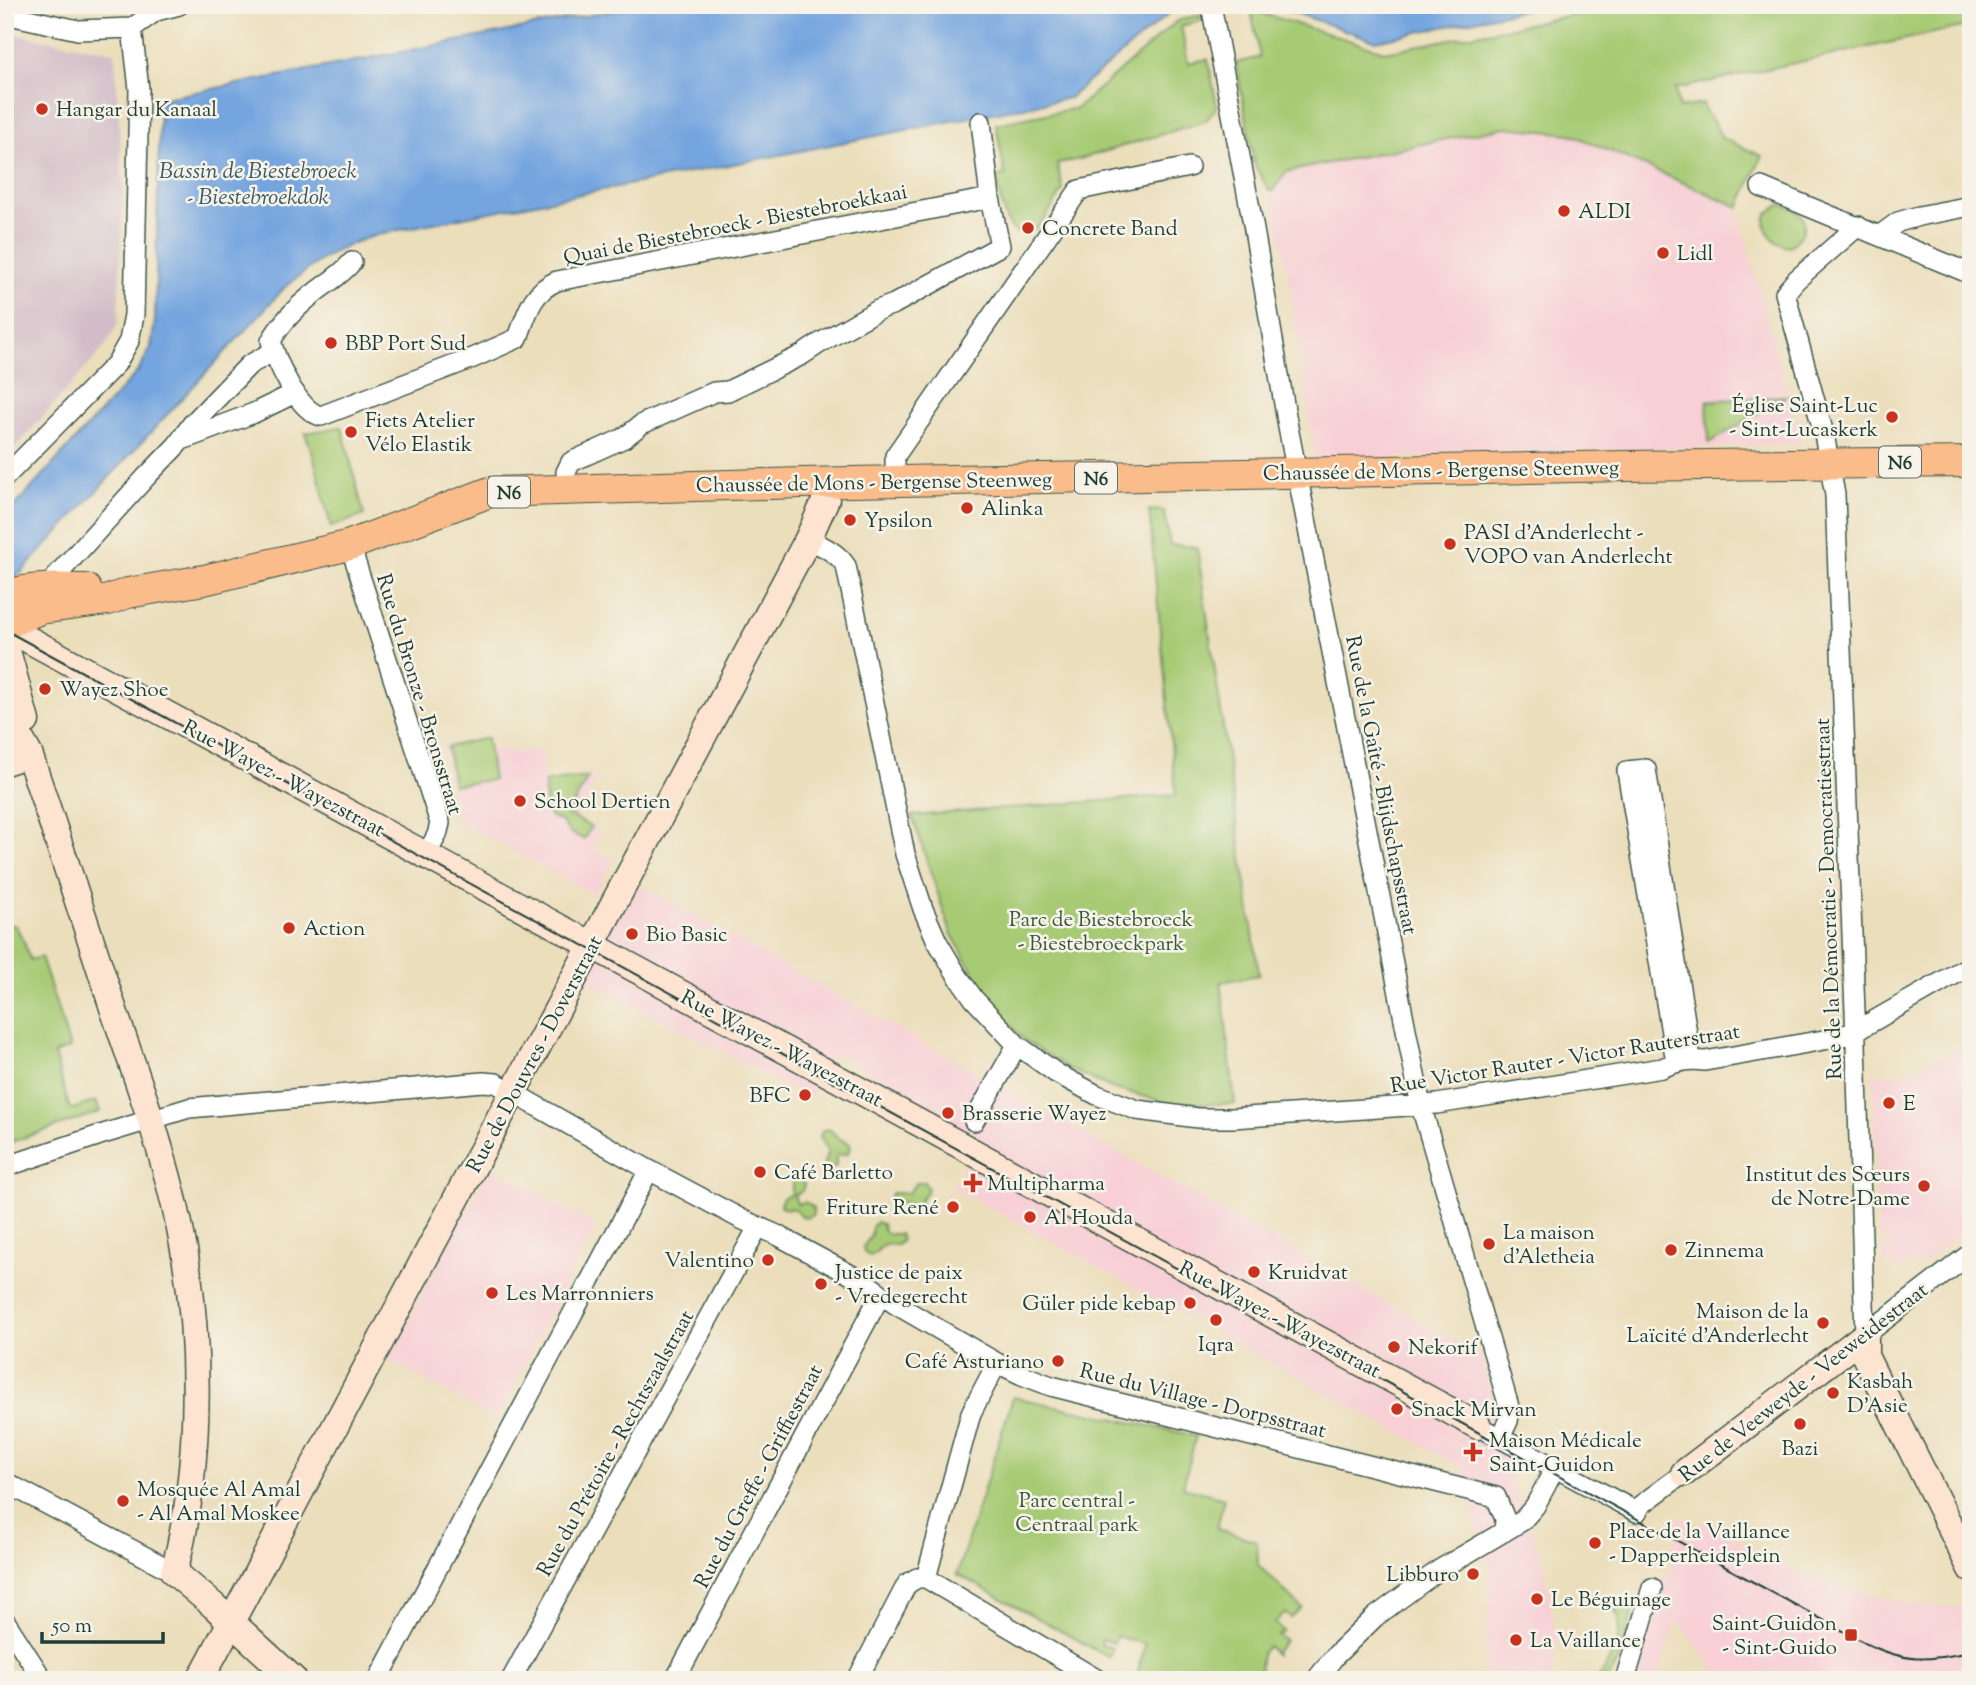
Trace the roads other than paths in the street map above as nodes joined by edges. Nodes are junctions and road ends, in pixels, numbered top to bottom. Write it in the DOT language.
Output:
graph roads {
  1 [pos="178,5"];
  2 [pos="1211,5"];
  3 [pos="5,15"];
  4 [pos="132,28"];
  5 [pos="981,122"];
  6 [pos="1189,167"];
  7 [pos="1761,187"];
  8 [pos="990,198"];
  9 [pos="1971,206"];
  10 [pos="1858,226"];
  11 [pos="1880,236"];
  12 [pos="1000,246"];
  13 [pos="1031,259"];
  14 [pos="352,262"];
  15 [pos="1971,274"];
  16 [pos="274,351"];
  17 [pos="295,393"];
  18 [pos="181,440"];
  19 [pos="1971,462"];
  20 [pos="1829,463"];
  21 [pos="1297,474"];
  22 [pos="5,477"];
  23 [pos="895,481"];
  24 [pos="827,483"];
  25 [pos="567,489"];
  26 [pos="808,538"];
  27 [pos="351,545"];
  28 [pos="50,587"];
  29 [pos="128,593"];
  30 [pos="7,616"];
  31 [pos="5,700"];
  32 [pos="17,758"];
  33 [pos="426,855"];
  34 [pos="591,945"];
  35 [pos="1971,965"];
  36 [pos="1856,1031"];
  37 [pos="1017,1045"];
  38 [pos="1684,1061"];
  39 [pos="513,1093"];
  40 [pos="1421,1105"];
  41 [pos="150,1119"];
  42 [pos="974,1121"];
  43 [pos="5,1167"];
  44 [pos="649,1170"];
  45 [pos="758,1227"];
  46 [pos="1971,1253"];
  47 [pos="881,1294"];
  48 [pos="1865,1335"];
  49 [pos="998,1363"];
  50 [pos="1489,1432"];
  51 [pos="1555,1468"];
  52 [pos="1684,1474"];
  53 [pos="5,1482"];
  54 [pos="1504,1532"];
  55 [pos="1971,1569"];
  56 [pos="174,1572"];
  57 [pos="926,1578"];
  58 [pos="1652,1588"];
  59 [pos="5,1621"];
  60 [pos="231,1621"];
  61 [pos="43,1680"];
  62 [pos="200,1680"];
  63 [pos="294,1680"];
  64 [pos="378,1680"];
  65 [pos="511,1680"];
  66 [pos="675,1680"];
  67 [pos="857,1680"];
  68 [pos="1098,1680"];
  69 [pos="1316,1680"];
  70 [pos="1625,1680"];
  1 -- 4 [label="street"];
  2 -- 21 [label="street, Rue de la Gaîté - Blijdschapsstraat"];
  3 -- 4 [label="street"];
  4 -- 22 [label="street"];
  5 -- 8 [label="street"];
  6 -- 13 [label="street"];
  7 -- 10 [label="street"];
  8 -- 12 [label="street"];
  8 -- 17 [label="street, Quai de Biestebroeck - Biestebroekkaai"];
  9 -- 11 [label="street"];
  10 -- 11 [label="street"];
  10 -- 20 [label="street, Rue de la Démocratie - Democratiestraat"];
  11 -- 15 [label="street"];
  12 -- 13 [label="street"];
  12 -- 25 [label="street"];
  13 -- 23 [label="street"];
  14 -- 16 [label="street"];
  16 -- 17 [label="street, Quai de Biestebroeck - Biestebroekkaai"];
  16 -- 18 [label="street"];
  17 -- 18 [label="street"];
  18 -- 28 [label="street"];
  19 -- 20 [label="main road, Chaussée de Mons - Bergense Steenweg / N6"];
  20 -- 21 [label="main road, Chaussée de Mons - Bergense Steenweg / N6"];
  20 -- 36 [label="street, Rue de la Démocratie - Democratiestraat"];
  21 -- 23 [label="main road, Chaussée de Mons - Bergense Steenweg / N6"];
  21 -- 40 [label="street, Rue de la Gaîté - Blijdschapsstraat"];
  23 -- 24 [label="main road, Chaussée de Mons - Bergense Steenweg / N6"];
  24 -- 25 [label="main road, Chaussée de Mons - Bergense Steenweg / N6"];
  24 -- 26 [label="street, Rue de Douvres - Doverstraat"];
  25 -- 27 [label="main road, Chaussée de Mons - Bergense Steenweg / N6"];
  26 -- 34 [label="street, Rue de Douvres - Doverstraat"];
  26 -- 37 [label="street, Rue Victor Rauter - Victor Rauterstraat"];
  27 -- 29 [label="main road, Chaussée de Mons - Bergense Steenweg / N6"];
  27 -- 33 [label="street, Rue du Bronze - Bronsstraat"];
  28 -- 29 [label="main road, Chaussée de Mons - Bergense Steenweg / N6"];
  28 -- 30 [label="main road, Chaussée de Mons - Bergense Steenweg / N6"];
  29 -- 30 [label="main road, Chaussée de Mons - Bergense Steenweg / N6"];
  30 -- 32 [label="street"];
  30 -- 33 [label="street, Rue Wayez - Wayezstraat"];
  31 -- 32 [label="street"];
  32 -- 41 [label="street"];
  33 -- 34 [label="street, Rue Wayez - Wayezstraat"];
  34 -- 39 [label="street, Rue de Douvres - Doverstraat"];
  34 -- 50 [label="street, Rue Wayez - Wayezstraat"];
  35 -- 36 [label="street, Rue Victor Rauter - Victor Rauterstraat"];
  36 -- 38 [label="street, Rue Victor Rauter - Victor Rauterstraat"];
  36 -- 48 [label="street, Rue de la Démocratie - Democratiestraat"];
  37 -- 40 [label="street, Rue Victor Rauter - Victor Rauterstraat"];
  37 -- 42 [label="street"];
  38 -- 38 [label="street"];
  38 -- 40 [label="street, Rue Victor Rauter - Victor Rauterstraat"];
  39 -- 41 [label="street, Rue du Village - Dorpsstraat"];
  39 -- 44 [label="street, Rue du Village - Dorpsstraat"];
  39 -- 60 [label="street, Rue de Douvres - Doverstraat"];
  40 -- 50 [label="street, Rue de la Gaîté - Blijdschapsstraat"];
  41 -- 43 [label="street, Rue du Village - Dorpsstraat"];
  41 -- 56 [label="street"];
  44 -- 45 [label="street, Rue du Village - Dorpsstraat"];
  44 -- 64 [label="street"];
  45 -- 47 [label="street, Rue du Village - Dorpsstraat"];
  45 -- 65 [label="street, Rue du Prétoire - Rechtszaalstraat"];
  46 -- 48 [label="street, Rue de Veeweyde - Veeweidestraat"];
  47 -- 49 [label="street, Rue du Village - Dorpsstraat"];
  47 -- 66 [label="street, Rue du Greffe - Griffiestraat"];
  48 -- 52 [label="street, Rue de Veeweyde - Veeweidestraat"];
  48 -- 55 [label="street"];
  49 -- 54 [label="street, Rue du Village - Dorpsstraat"];
  49 -- 57 [label="street"];
  50 -- 51 [label="street, Rue Wayez - Wayezstraat"];
  51 -- 52 [label="street, Rue de Veeweyde - Veeweidestraat"];
  51 -- 54 [label="street"];
  53 -- 56 [label="street"];
  54 -- 69 [label="street"];
  56 -- 60 [label="street"];
  57 -- 67 [label="street"];
  57 -- 68 [label="street"];
  58 -- 70 [label="street"];
  59 -- 61 [label="street"];
  60 -- 62 [label="street, Rue de Douvres - Doverstraat"];
  60 -- 63 [label="street"];
}
